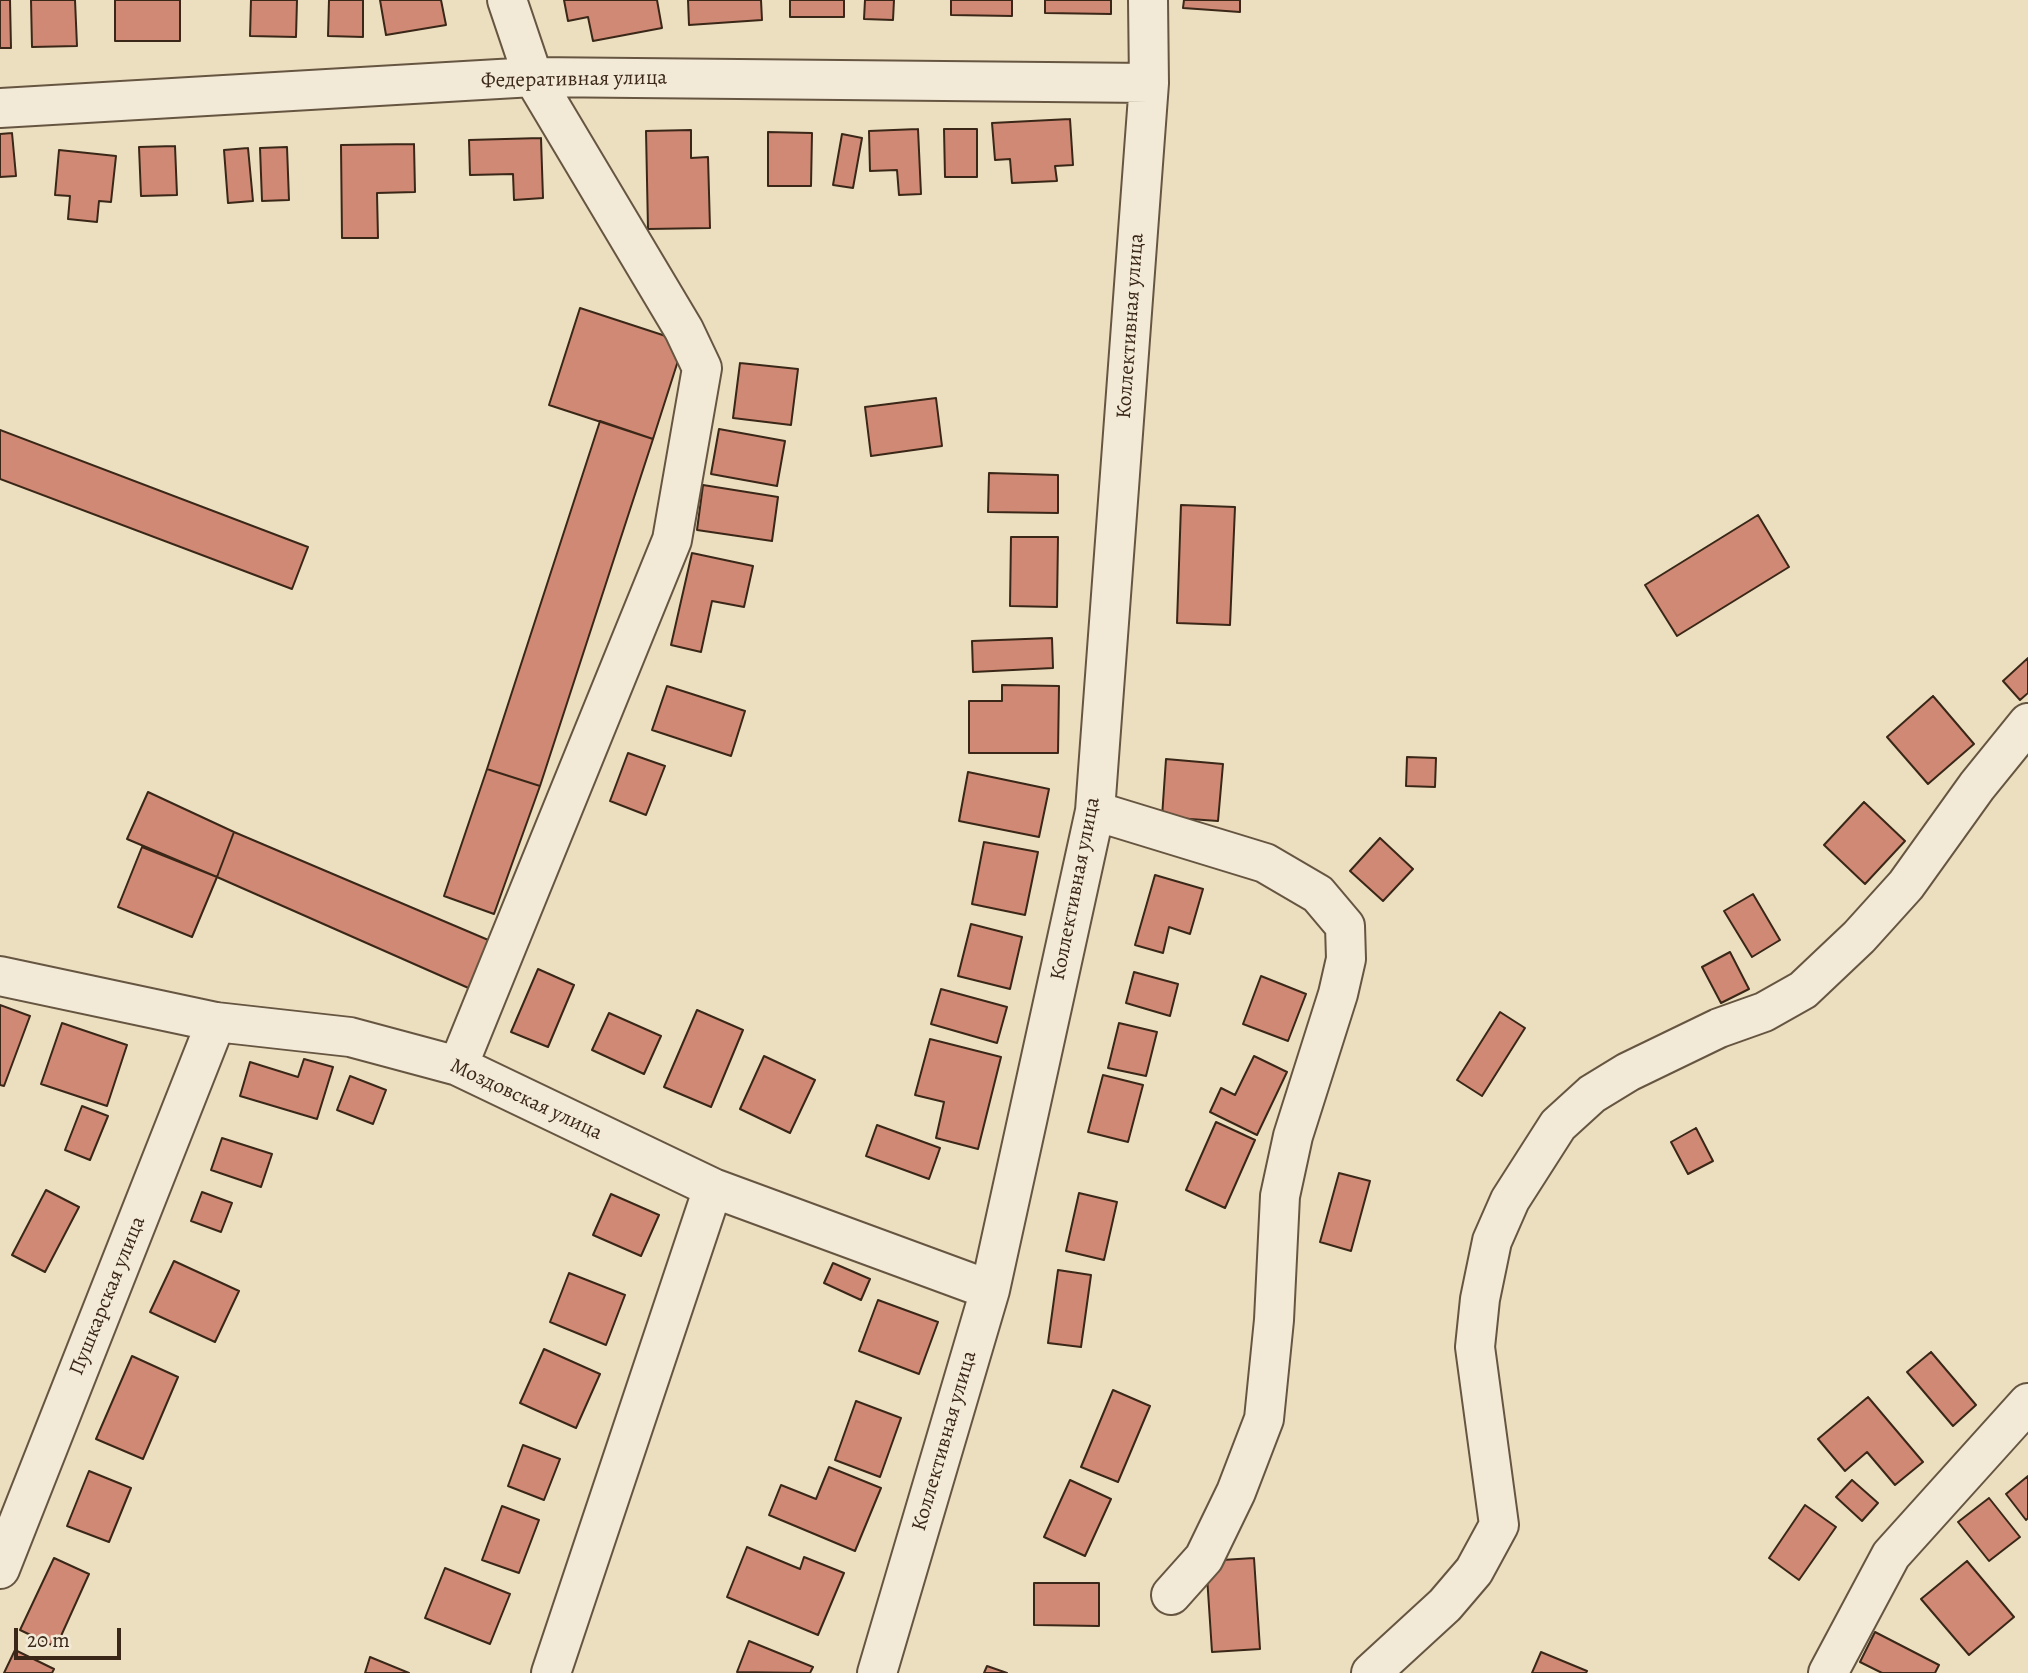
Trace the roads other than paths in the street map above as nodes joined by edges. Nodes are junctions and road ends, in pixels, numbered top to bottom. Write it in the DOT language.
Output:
graph roads {
  1 [pos="508,0"];
  2 [pos="1148,0"];
  3 [pos="533,78"];
  4 [pos="1149,83"];
  5 [pos="0,108"];
  6 [pos="2028,723"];
  7 [pos="1095,811"];
  8 [pos="0,976"];
  9 [pos="216,1023"];
  10 [pos="458,1066"];
  11 [pos="713,1188"];
  12 [pos="990,1290"];
  13 [pos="2028,1404"];
  14 [pos="0,1569"];
  15 [pos="1171,1595"];
  16 [pos="551,1673"];
  17 [pos="877,1673"];
  18 [pos="1371,1673"];
  19 [pos="1828,1673"];
  1 -- 3 [label="street"];
  2 -- 4 [label="street, Коллективная улица"];
  3 -- 4 [label="street, Федеративная улица"];
  3 -- 5 [label="street, Федеративная улица"];
  3 -- 10 [label="street"];
  4 -- 7 [label="street, Коллективная улица"];
  6 -- 18 [label="street"];
  7 -- 12 [label="street, Коллективная улица"];
  7 -- 15 [label="street"];
  8 -- 9 [label="street, Моздовская улица"];
  9 -- 10 [label="street, Моздовская улица"];
  9 -- 14 [label="street, Пушкарская улица"];
  10 -- 11 [label="street, Моздовская улица"];
  11 -- 12 [label="street, Моздовская улица"];
  11 -- 16 [label="street"];
  12 -- 17 [label="street, Коллективная улица"];
  13 -- 19 [label="street"];
}
